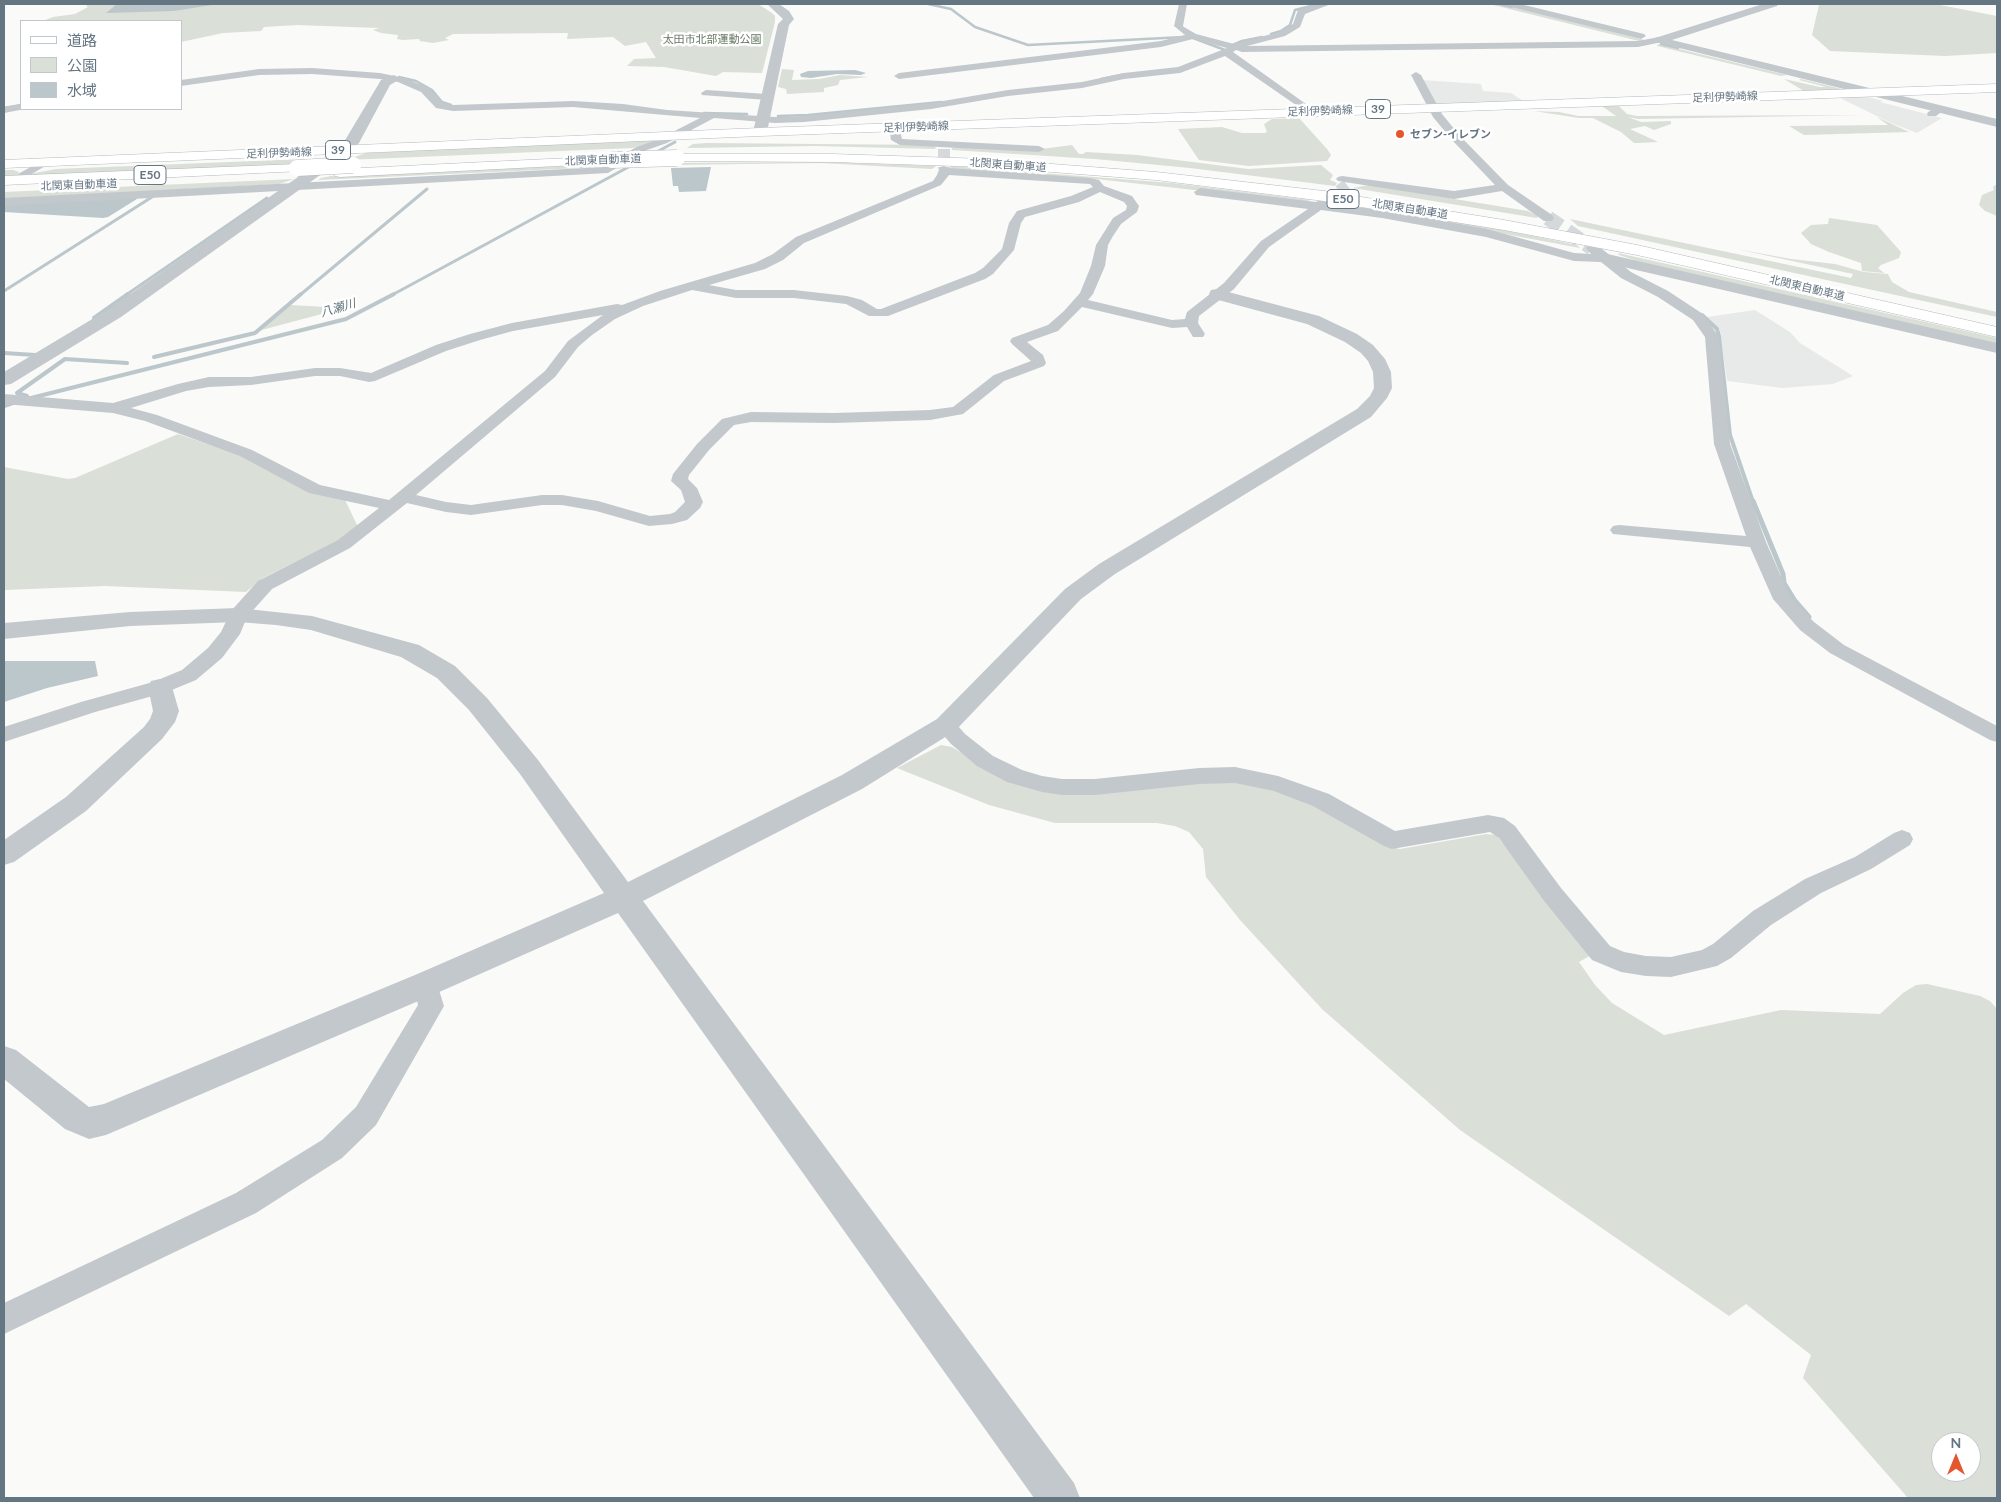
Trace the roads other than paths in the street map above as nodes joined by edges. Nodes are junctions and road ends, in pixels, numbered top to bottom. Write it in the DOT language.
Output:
graph roads {
  1 [pos="772,4"];
  2 [pos="1183,4"];
  3 [pos="1327,4"];
  4 [pos="1510,4"];
  5 [pos="1773,4"];
  6 [pos="1193,36"];
  7 [pos="1659,40"];
  8 [pos="1228,48"];
  9 [pos="1416,75"];
  10 [pos="899,76"];
  11 [pos="394,79"];
  12 [pos="182,83"];
  13 [pos="1997,88"];
  14 [pos="706,92"];
  15 [pos="1872,92"];
  16 [pos="767,97"];
  17 [pos="20,107"];
  18 [pos="1434,108"];
  19 [pos="4,110"];
  20 [pos="1310,112"];
  21 [pos="712,115"];
  22 [pos="1997,123"];
  23 [pos="761,126"];
  24 [pos="946,126"];
  25 [pos="894,127"];
  26 [pos="673,136"];
  27 [pos="349,146"];
  28 [pos="944,146"];
  29 [pos="1039,148"];
  30 [pos="681,155"];
  31 [pos="4,157"];
  32 [pos="45,162"];
  33 [pos="4,164"];
  34 [pos="24,174"];
  35 [pos="293,177"];
  36 [pos="4,181"];
  37 [pos="1347,182"];
  38 [pos="1504,187"];
  39 [pos="4,188"];
  40 [pos="1100,188"];
  41 [pos="1200,192"];
  42 [pos="4,202"];
  43 [pos="1322,204"];
  44 [pos="1548,218"];
  45 [pos="1597,253"];
  46 [pos="692,285"];
  47 [pos="1217,294"];
  48 [pos="1078,302"];
  49 [pos="624,309"];
  50 [pos="1997,323"];
  51 [pos="1997,332"];
  52 [pos="1997,348"];
  53 [pos="4,380"];
  54 [pos="9,399"];
  55 [pos="114,408"];
  56 [pos="399,501"];
  57 [pos="1619,530"];
  58 [pos="1758,542"];
  59 [pos="238,615"];
  60 [pos="4,631"];
  61 [pos="160,687"];
  62 [pos="946,725"];
  63 [pos="4,735"];
  64 [pos="1997,735"];
  65 [pos="1902,839"];
  66 [pos="4,854"];
  67 [pos="622,898"];
  68 [pos="426,984"];
  69 [pos="4,1060"];
  70 [pos="4,1319"];
  71 [pos="1059,1498"];
  1 -- 16 [label="street"];
  2 -- 6 [label="street"];
  3 -- 8 [label="street"];
  4 -- 7 [label="street"];
  5 -- 7 [label="street"];
  6 -- 8 [label="street"];
  6 -- 10 [label="street"];
  7 -- 8 [label="street"];
  7 -- 15 [label="street"];
  8 -- 20 [label="street"];
  8 -- 23 [label="street"];
  9 -- 18 [label="street"];
  11 -- 12 [label="street"];
  11 -- 21 [label="street"];
  11 -- 27 [label="street"];
  13 -- 15 [label="main road, 足利伊勢崎線 / 39"];
  14 -- 16 [label="street"];
  15 -- 18 [label="main road, 足利伊勢崎線 / 39"];
  15 -- 22 [label="street"];
  16 -- 23 [label="street"];
  17 -- 19 [label="street"];
  18 -- 20 [label="main road, 足利伊勢崎線 / 39"];
  18 -- 38 [label="street"];
  20 -- 24 [label="main road, 足利伊勢崎線 / 39"];
  21 -- 23 [label="street"];
  21 -- 26 [label="street"];
  23 -- 25 [label="main road, 足利伊勢崎線 / 39"];
  23 -- 26 [label="main road, 足利伊勢崎線 / 39"];
  24 -- 25 [label="main road, 足利伊勢崎線 / 39"];
  24 -- 28 [label="street"];
  25 -- 28 [label="street"];
  26 -- 27 [label="main road, 足利伊勢崎線 / 39"];
  26 -- 35 [label="street"];
  27 -- 31 [label="main road, 足利伊勢崎線 / 39"];
  27 -- 32 [label="main road, 足利伊勢崎線 / 39"];
  27 -- 35 [label="street"];
  28 -- 29 [label="street"];
  30 -- 35 [label="main road, 北関東自動車道 / E50, bridge"];
  30 -- 50 [label="main road, 北関東自動車道 / E50"];
  30 -- 51 [label="main road, 北関東自動車道 / E50"];
  32 -- 33 [label="main road, 足利伊勢崎線 / 39"];
  32 -- 34 [label="street"];
  35 -- 36 [label="main road, 北関東自動車道 / E50"];
  35 -- 39 [label="main road, 北関東自動車道 / E50"];
  35 -- 42 [label="street"];
  35 -- 53 [label="street"];
  37 -- 38 [label="street"];
  38 -- 44 [label="street"];
  40 -- 46 [label="street"];
  40 -- 46 [label="street"];
  40 -- 48 [label="street"];
  41 -- 43 [label="street"];
  43 -- 45 [label="street"];
  43 -- 47 [label="street"];
  45 -- 52 [label="street"];
  45 -- 58 [label="street"];
  46 -- 49 [label="street"];
  47 -- 48 [label="street"];
  47 -- 62 [label="street"];
  48 -- 56 [label="street"];
  49 -- 55 [label="street"];
  49 -- 56 [label="street"];
  54 -- 55 [label="street"];
  55 -- 56 [label="street"];
  56 -- 59 [label="street"];
  57 -- 58 [label="street"];
  58 -- 64 [label="street"];
  59 -- 60 [label="street"];
  59 -- 61 [label="street"];
  59 -- 67 [label="street"];
  61 -- 63 [label="street"];
  61 -- 66 [label="street"];
  62 -- 65 [label="street"];
  62 -- 67 [label="street"];
  67 -- 68 [label="street"];
  67 -- 71 [label="street"];
  68 -- 69 [label="street"];
  68 -- 70 [label="street"];
}
